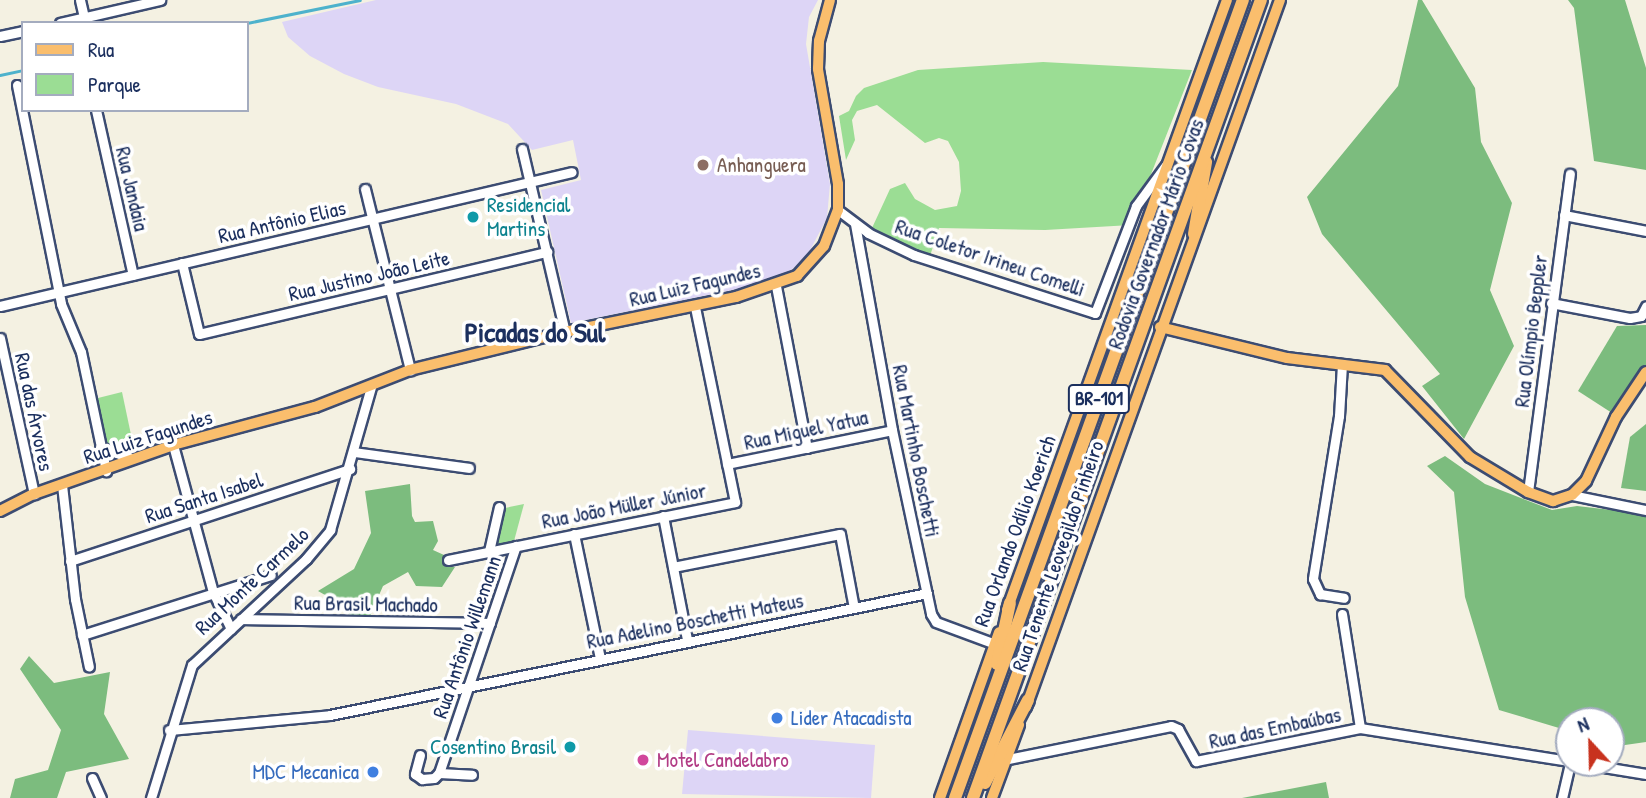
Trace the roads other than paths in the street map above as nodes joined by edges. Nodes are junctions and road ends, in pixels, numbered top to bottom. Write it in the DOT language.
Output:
graph roads {
  1 [pos="80,0"];
  2 [pos="160,0"];
  3 [pos="830,0"];
  4 [pos="1227,0"];
  5 [pos="1243,0"];
  6 [pos="1261,0"];
  7 [pos="1280,0"];
  8 [pos="84,17"];
  9 [pos="68,21"];
  10 [pos="21,31"];
  11 [pos="0,36"];
  12 [pos="17,85"];
  13 [pos="21,104"];
  14 [pos="23,112"];
  15 [pos="96,112"];
  16 [pos="522,149"];
  17 [pos="1206,151"];
  18 [pos="1168,163"];
  19 [pos="572,172"];
  20 [pos="1570,174"];
  21 [pos="530,182"];
  22 [pos="365,189"];
  23 [pos="838,210"];
  24 [pos="1564,215"];
  25 [pos="372,219"];
  26 [pos="855,224"];
  27 [pos="1646,231"];
  28 [pos="1194,234"];
  29 [pos="547,252"];
  30 [pos="182,263"];
  31 [pos="133,275"];
  32 [pos="775,286"];
  33 [pos="389,289"];
  34 [pos="60,292"];
  35 [pos="1551,303"];
  36 [pos="0,306"];
  37 [pos="1646,306"];
  38 [pos="695,307"];
  39 [pos="1160,327"];
  40 [pos="565,332"];
  41 [pos="0,338"];
  42 [pos="1342,364"];
  43 [pos="411,370"];
  44 [pos="1646,372"];
  45 [pos="371,387"];
  46 [pos="892,430"];
  47 [pos="173,445"];
  48 [pos="100,447"];
  49 [pos="807,448"];
  50 [pos="354,452"];
  51 [pos="134,459"];
  52 [pos="727,464"];
  53 [pos="469,468"];
  54 [pos="350,469"];
  55 [pos="106,471"];
  56 [pos="62,485"];
  57 [pos="1528,492"];
  58 [pos="34,494"];
  59 [pos="1572,495"];
  60 [pos="499,507"];
  61 [pos="1646,510"];
  62 [pos="0,511"];
  63 [pos="663,516"];
  64 [pos="194,520"];
  65 [pos="574,534"];
  66 [pos="516,546"];
  67 [pos="489,551"];
  68 [pos="447,560"];
  69 [pos="70,561"];
  70 [pos="673,567"];
  71 [pos="271,575"];
  72 [pos="213,592"];
  73 [pos="927,593"];
  74 [pos="1344,598"];
  75 [pos="1010,603"];
  76 [pos="854,608"];
  77 [pos="1342,614"];
  78 [pos="241,619"];
  79 [pos="490,623"];
  80 [pos="231,629"];
  81 [pos="82,635"];
  82 [pos="687,640"];
  83 [pos="995,644"];
  84 [pos="600,658"];
  85 [pos="89,667"];
  86 [pos="470,684"];
  87 [pos="1028,701"];
  88 [pos="987,709"];
  89 [pos="1360,728"];
  90 [pos="169,730"];
  91 [pos="421,755"];
  92 [pos="1008,759"];
  93 [pos="1555,760"];
  94 [pos="1625,771"];
  95 [pos="439,773"];
  96 [pos="1646,774"];
  97 [pos="471,775"];
  98 [pos="1567,777"];
  99 [pos="92,778"];
  100 [pos="101,798"];
  101 [pos="151,798"];
  102 [pos="940,798"];
  103 [pos="956,798"];
  104 [pos="974,798"];
  105 [pos="992,798"];
  106 [pos="1562,798"];
  1 -- 8 [label="street"];
  2 -- 8 [label="street"];
  3 -- 23 [label="main road, Rua Luiz Fagundes"];
  4 -- 18 [label="main road, Rua Orlando Odílio Koerich"];
  5 -- 88 [label="highway, Rodovia Governador Mário Covas / BR-101"];
  6 -- 17 [label="highway, Rodovia Governador Mário Covas / BR-101"];
  7 -- 28 [label="main road, Rua Tenente Leovegildo Pinheiro"];
  8 -- 9 [label="street"];
  10 -- 11 [label="street"];
  12 -- 13 [label="street"];
  14 -- 34 [label="street"];
  15 -- 31 [label="street, Rua Jandaia"];
  16 -- 21 [label="street"];
  17 -- 28 [label="highway"];
  17 -- 104 [label="highway, Rodovia Governador Mário Covas / BR-101"];
  18 -- 26 [label="street, Rua Coletor Irineu Comelli"];
  18 -- 75 [label="main road, Rua Orlando Odílio Koerich"];
  19 -- 21 [label="street, Rua Antônio Elias"];
  20 -- 24 [label="street, Rua Olímpio Beppler"];
  21 -- 25 [label="street, Rua Antônio Elias"];
  21 -- 29 [label="street"];
  22 -- 25 [label="street"];
  23 -- 26 [label="street, Rua Coletor Irineu Comelli"];
  23 -- 32 [label="main road, Rua Luiz Fagundes"];
  24 -- 27 [label="street"];
  24 -- 35 [label="street, Rua Olímpio Beppler"];
  25 -- 30 [label="street, Rua Antônio Elias"];
  25 -- 33 [label="street"];
  26 -- 46 [label="street, Rua Martinho Boschetti"];
  28 -- 39 [label="main road, Rua Tenente Leovegildo Pinheiro"];
  29 -- 33 [label="street, Rua Justino João Leite"];
  29 -- 40 [label="street"];
  30 -- 31 [label="street, Rua Antônio Elias"];
  30 -- 33 [label="street, Rua Justino João Leite"];
  31 -- 34 [label="street, Rua Antônio Elias"];
  32 -- 38 [label="main road, Rua Luiz Fagundes"];
  32 -- 49 [label="street"];
  33 -- 43 [label="street"];
  34 -- 36 [label="street, Rua Antônio Elias"];
  34 -- 48 [label="street"];
  35 -- 37 [label="street"];
  35 -- 57 [label="street, Rua Olímpio Beppler"];
  38 -- 40 [label="main road, Rua Luiz Fagundes"];
  38 -- 52 [label="street, Rua João Müller Júnior"];
  39 -- 42 [label="main road"];
  39 -- 87 [label="main road, Rua Tenente Leovegildo Pinheiro"];
  40 -- 43 [label="main road, Rua Luiz Fagundes"];
  41 -- 58 [label="street, Rua das Árvores"];
  42 -- 57 [label="main road"];
  42 -- 74 [label="street"];
  43 -- 45 [label="main road, Rua Luiz Fagundes"];
  44 -- 59 [label="main road"];
  45 -- 47 [label="main road, Rua Luiz Fagundes"];
  45 -- 50 [label="street, Rua Monte Carmelo"];
  46 -- 49 [label="street, Rua Miguel Yatua"];
  46 -- 73 [label="street, Rua Martinho Boschetti"];
  47 -- 51 [label="main road, Rua Luiz Fagundes"];
  47 -- 64 [label="street"];
  48 -- 51 [label="street"];
  48 -- 55 [label="street"];
  49 -- 52 [label="street, Rua Miguel Yatua"];
  50 -- 53 [label="street"];
  50 -- 54 [label="street, Rua Monte Carmelo"];
  51 -- 55 [label="main road, Rua Luiz Fagundes"];
  52 -- 63 [label="street, Rua João Müller Júnior"];
  54 -- 64 [label="street, Rua Santa Isabel"];
  54 -- 78 [label="street, Rua Monte Carmelo"];
  55 -- 56 [label="main road, Rua Luiz Fagundes"];
  56 -- 58 [label="main road, Rua Luiz Fagundes"];
  56 -- 69 [label="street"];
  57 -- 59 [label="main road"];
  58 -- 62 [label="main road, Rua Luiz Fagundes"];
  59 -- 61 [label="street"];
  60 -- 67 [label="street"];
  63 -- 65 [label="street, Rua João Müller Júnior"];
  63 -- 70 [label="street"];
  64 -- 69 [label="street, Rua Santa Isabel"];
  64 -- 72 [label="street"];
  65 -- 66 [label="street, Rua João Müller Júnior"];
  65 -- 84 [label="street"];
  66 -- 67 [label="street, Rua João Müller Júnior"];
  66 -- 79 [label="street, Rua Antônio Willemann"];
  67 -- 68 [label="street, Rua João Müller Júnior"];
  69 -- 81 [label="street"];
  70 -- 76 [label="street"];
  70 -- 82 [label="street"];
  71 -- 72 [label="street"];
  72 -- 80 [label="street"];
  72 -- 81 [label="street"];
  73 -- 76 [label="street, Rua Adelino Boschetti Mateus"];
  73 -- 83 [label="street, Rua Martinho Boschetti"];
  75 -- 83 [label="main road, Rua Orlando Odílio Koerich"];
  75 -- 88 [label="highway"];
  76 -- 82 [label="street, Rua Adelino Boschetti Mateus"];
  77 -- 89 [label="street"];
  78 -- 79 [label="street, Rua Brasil Machado"];
  78 -- 80 [label="street, Rua Monte Carmelo"];
  79 -- 86 [label="street, Rua Antônio Willemann"];
  80 -- 90 [label="street, Rua Monte Carmelo"];
  81 -- 85 [label="street"];
  82 -- 84 [label="street, Rua Adelino Boschetti Mateus"];
  83 -- 102 [label="main road, Rua Orlando Odílio Koerich"];
  84 -- 86 [label="street, Rua Adelino Boschetti Mateus"];
  86 -- 90 [label="street, Rua Adelino Boschetti Mateus"];
  86 -- 95 [label="street, Rua Antônio Willemann"];
  87 -- 92 [label="main road, Rua Tenente Leovegildo Pinheiro"];
  87 -- 104 [label="highway"];
  88 -- 103 [label="highway, Rodovia Governador Mário Covas / BR-101"];
  89 -- 92 [label="street, Rua das Embaúbas"];
  89 -- 93 [label="street, Rua das Embaúbas"];
  90 -- 101 [label="street, Rua Monte Carmelo"];
  91 -- 95 [label="street"];
  92 -- 105 [label="main road, Rua Tenente Leovegildo Pinheiro"];
  94 -- 96 [label="street"];
  95 -- 97 [label="street"];
  98 -- 106 [label="street"];
  99 -- 100 [label="street"];
}
